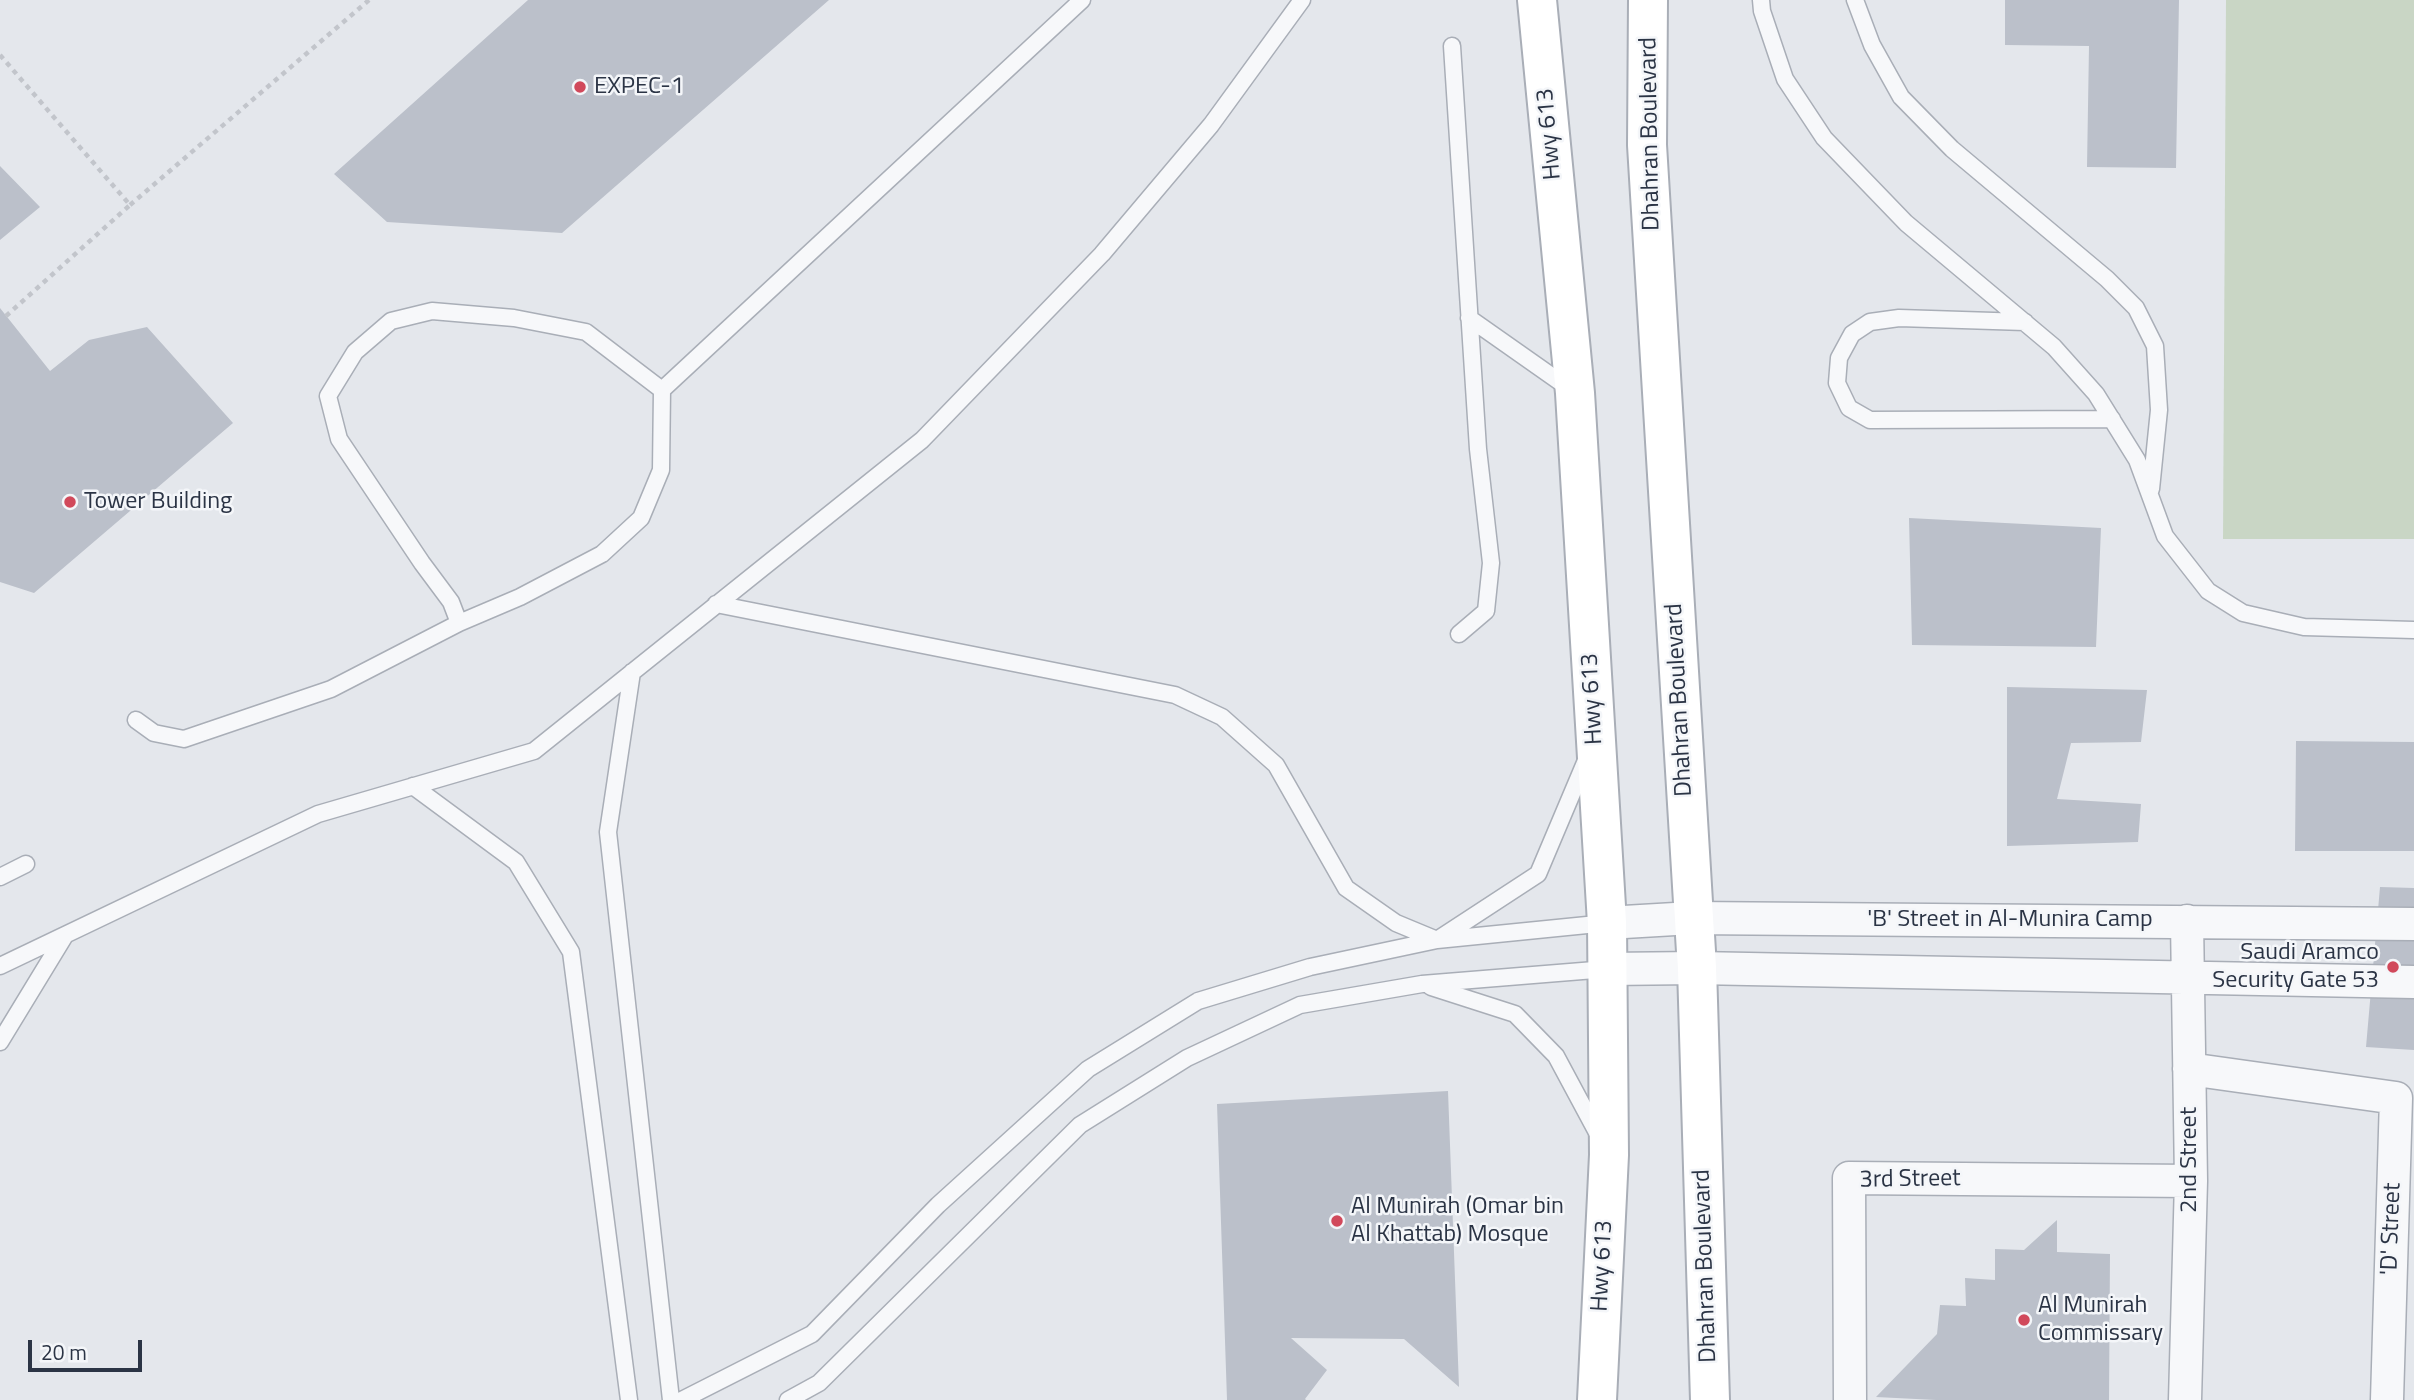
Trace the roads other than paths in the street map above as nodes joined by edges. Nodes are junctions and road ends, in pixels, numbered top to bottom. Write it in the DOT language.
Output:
graph roads {
  1 [pos="1082,0"];
  2 [pos="1302,0"];
  3 [pos="1537,0"];
  4 [pos="1648,0"];
  5 [pos="1761,0"];
  6 [pos="1855,0"];
  7 [pos="1451,46"];
  8 [pos="1469,318"];
  9 [pos="2025,322"];
  10 [pos="662,390"];
  11 [pos="1575,393"];
  12 [pos="2112,419"];
  13 [pos="2150,495"];
  14 [pos="716,604"];
  15 [pos="459,624"];
  16 [pos="2414,630"];
  17 [pos="1459,635"];
  18 [pos="632,671"];
  19 [pos="136,720"];
  20 [pos="1595,739"];
  21 [pos="413,786"];
  22 [pos="26,864"];
  23 [pos="0,877"];
  24 [pos="1692,918"];
  25 [pos="2187,921"];
  26 [pos="1607,923"];
  27 [pos="2414,924"];
  28 [pos="64,935"];
  29 [pos="1437,940"];
  30 [pos="0,966"];
  31 [pos="1697,968"];
  32 [pos="1607,969"];
  33 [pos="2188,979"];
  34 [pos="2414,982"];
  35 [pos="1422,984"];
  36 [pos="0,1042"];
  37 [pos="2189,1069"];
  38 [pos="1609,1155"];
  39 [pos="2191,1181"];
  40 [pos="629,1400"];
  41 [pos="671,1400"];
  42 [pos="682,1400"];
  43 [pos="791,1400"];
  44 [pos="1597,1400"];
  45 [pos="1710,1400"];
  46 [pos="1850,1400"];
  47 [pos="2185,1400"];
  48 [pos="2387,1400"];
  1 -- 10 [label="lane"];
  2 -- 14 [label="lane"];
  3 -- 11 [label="main road, Hwy 613"];
  4 -- 24 [label="main road, Dhahran Boulevard"];
  5 -- 9 [label="lane"];
  6 -- 13 [label="lane"];
  7 -- 8 [label="lane"];
  8 -- 11 [label="lane"];
  8 -- 17 [label="lane"];
  9 -- 12 [label="lane"];
  9 -- 12 [label="lane"];
  10 -- 15 [label="lane"];
  10 -- 15 [label="lane"];
  11 -- 20 [label="main road, Hwy 613"];
  12 -- 13 [label="lane"];
  13 -- 16 [label="lane"];
  14 -- 18 [label="lane"];
  14 -- 29 [label="lane"];
  15 -- 19 [label="lane"];
  18 -- 21 [label="lane"];
  18 -- 41 [label="lane"];
  20 -- 26 [label="main road, Hwy 613"];
  20 -- 29 [label="lane"];
  21 -- 28 [label="lane"];
  21 -- 40 [label="lane"];
  22 -- 23 [label="lane"];
  24 -- 25 [label="street, 'B' Street in Al-Munira Camp"];
  24 -- 26 [label="street, 'B' Street in Al-Munira Camp"];
  24 -- 31 [label="main road, Dhahran Boulevard"];
  25 -- 27 [label="street, 'B' Street in Al-Munira Camp"];
  25 -- 33 [label="street, 2nd Street"];
  26 -- 29 [label="lane"];
  26 -- 32 [label="main road, Hwy 613"];
  28 -- 30 [label="lane"];
  28 -- 36 [label="lane"];
  29 -- 42 [label="lane"];
  31 -- 32 [label="street"];
  31 -- 33 [label="street"];
  31 -- 45 [label="main road, Dhahran Boulevard"];
  32 -- 35 [label="lane"];
  32 -- 38 [label="main road, Hwy 613"];
  33 -- 34 [label="street"];
  33 -- 37 [label="street, 2nd Street"];
  35 -- 38 [label="lane"];
  35 -- 43 [label="lane"];
  37 -- 39 [label="street, 2nd Street"];
  37 -- 48 [label="street, 'D' Street"];
  38 -- 44 [label="main road, Hwy 613"];
  39 -- 46 [label="street, 3rd Street"];
  39 -- 47 [label="street, 2nd Street"];
}
